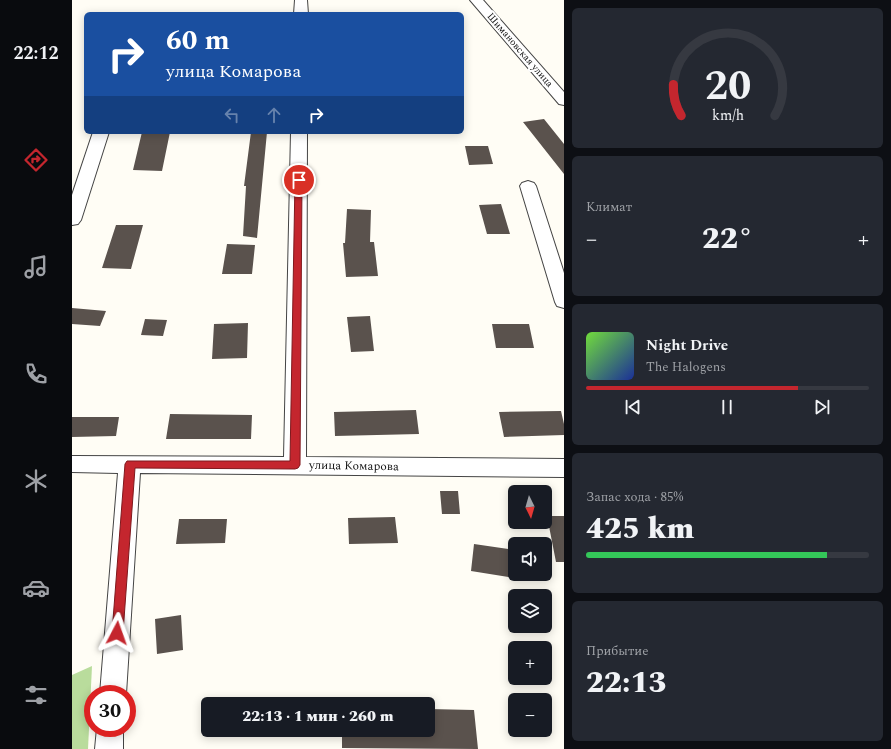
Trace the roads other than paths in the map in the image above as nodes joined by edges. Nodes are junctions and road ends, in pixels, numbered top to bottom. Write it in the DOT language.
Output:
graph roads {
  1 [pos="301,0"];
  2 [pos="476,0"];
  3 [pos="301,12"];
  4 [pos="564,101"];
  5 [pos="100,134"];
  6 [pos="299,134"];
  7 [pos="528,186"];
  8 [pos="72,220"];
  9 [pos="564,302"];
  10 [pos="72,464"];
  11 [pos="130,464"];
  12 [pos="295,465"];
  13 [pos="564,468"];
  14 [pos="114,685"];
  15 [pos="109,737"];
  16 [pos="108,749"];
  1 -- 3 [label="street"];
  2 -- 4 [label="street, Шимановская улица"];
  5 -- 8 [label="street"];
  6 -- 12 [label="street"];
  7 -- 9 [label="street"];
  10 -- 11 [label="street, улица Комарова"];
  11 -- 12 [label="street, улица Комарова"];
  11 -- 14 [label="street"];
  12 -- 13 [label="street, улица Комарова"];
  15 -- 16 [label="street"];
}
